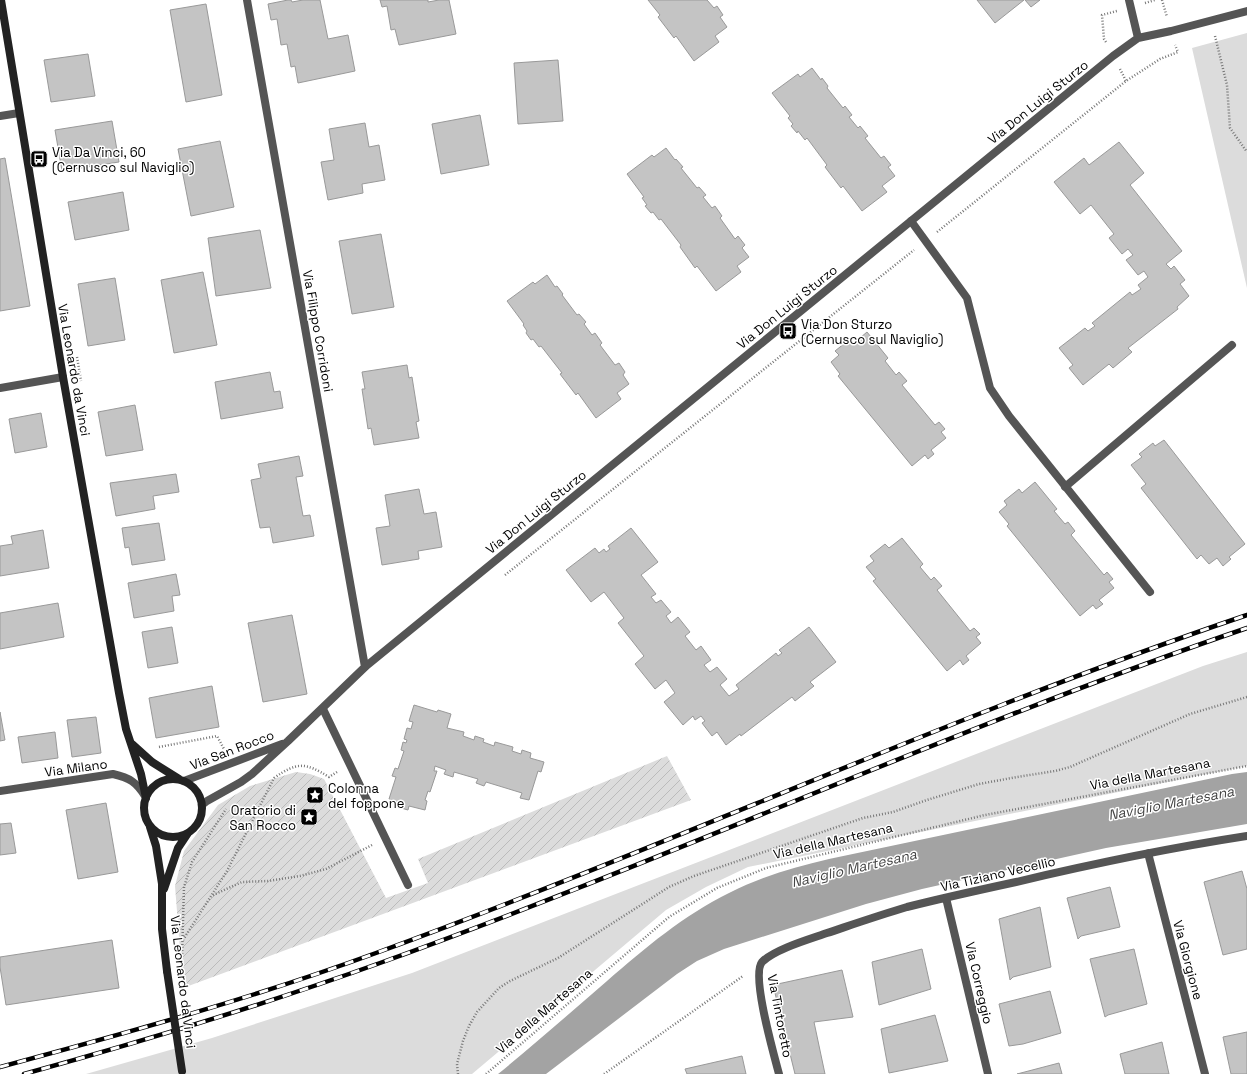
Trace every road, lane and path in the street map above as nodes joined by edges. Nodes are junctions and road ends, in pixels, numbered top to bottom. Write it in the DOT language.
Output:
graph roads {
  1 [pos="1,0"];
  2 [pos="247,0"];
  3 [pos="1129,0"];
  4 [pos="1162,0"];
  5 [pos="1247,11"];
  6 [pos="1171,31"];
  7 [pos="1215,35"];
  8 [pos="1138,38"];
  9 [pos="19,113"];
  10 [pos="0,116"];
  11 [pos="1247,152"];
  12 [pos="911,221"];
  13 [pos="926,241"];
  14 [pos="1232,345"];
  15 [pos="76,350"];
  16 [pos="63,377"];
  17 [pos="82,381"];
  18 [pos="0,388"];
  19 [pos="1065,487"];
  20 [pos="500,579"];
  21 [pos="1150,592"];
  22 [pos="365,667"];
  23 [pos="1247,698"];
  24 [pos="323,709"];
  25 [pos="288,741"];
  26 [pos="154,742"];
  27 [pos="131,743"];
  28 [pos="232,764"];
  29 [pos="349,764"];
  30 [pos="1247,766"];
  31 [pos="182,780"];
  32 [pos="0,791"];
  33 [pos="146,798"];
  34 [pos="202,806"];
  35 [pos="226,808"];
  36 [pos="149,824"];
  37 [pos="188,833"];
  38 [pos="1247,836"];
  39 [pos="385,838"];
  40 [pos="1148,853"];
  41 [pos="408,885"];
  42 [pos="163,894"];
  43 [pos="212,896"];
  44 [pos="946,898"];
  45 [pos="183,940"];
  46 [pos="182,961"];
  47 [pos="762,963"];
  48 [pos="182,1072"];
  49 [pos="458,1074"];
  50 [pos="486,1074"];
  51 [pos="604,1074"];
  52 [pos="779,1074"];
  53 [pos="988,1074"];
  54 [pos="1205,1074"];
  1 -- 9 [label="street, Via Leonardo da Vinci"];
  2 -- 22 [label="street, Via Filippo Corridoni"];
  3 -- 8 [label="street"];
  4 -- 6 [label="path"];
  5 -- 6 [label="street, Via Don Luigi Sturzo"];
  6 -- 8 [label="street, Via Don Luigi Sturzo"];
  6 -- 13 [label="path"];
  7 -- 11 [label="path"];
  8 -- 12 [label="street, Via Don Luigi Sturzo"];
  9 -- 10 [label="street"];
  9 -- 16 [label="street, Via Leonardo da Vinci"];
  12 -- 13 [label="street"];
  12 -- 22 [label="street, Via Don Luigi Sturzo"];
  13 -- 19 [label="street"];
  13 -- 20 [label="path"];
  14 -- 19 [label="street"];
  15 -- 17 [label="path"];
  16 -- 18 [label="street"];
  16 -- 27 [label="street, Via Leonardo da Vinci"];
  19 -- 21 [label="street"];
  22 -- 24 [label="street, Via San Rocco"];
  23 -- 49 [label="path"];
  24 -- 25 [label="street, Via San Rocco"];
  24 -- 29 [label="street"];
  25 -- 28 [label="street, Via San Rocco"];
  25 -- 34 [label="street, Via San Rocco"];
  26 -- 28 [label="path"];
  27 -- 31 [label="street"];
  27 -- 33 [label="street, Via Leonardo da Vinci"];
  28 -- 31 [label="street, Via San Rocco"];
  29 -- 39 [label="street"];
  29 -- 43 [label="path"];
  30 -- 50 [label="path, Via della Martesana"];
  31 -- 33 [label="street"];
  31 -- 34 [label="street"];
  32 -- 33 [label="street, Via Milano"];
  33 -- 36 [label="street"];
  34 -- 37 [label="street"];
  35 -- 45 [label="path"];
  36 -- 37 [label="street"];
  36 -- 42 [label="street, Via Leonardo da Vinci"];
  37 -- 42 [label="street, Via Leonardo da Vinci"];
  38 -- 40 [label="street, Via Tiziano Vecellio"];
  39 -- 41 [label="street"];
  39 -- 43 [label="path"];
  40 -- 44 [label="street, Via Tiziano Vecellio"];
  40 -- 54 [label="street, Via Giorgione"];
  42 -- 48 [label="street, Via Leonardo da Vinci, bridge"];
  43 -- 45 [label="path"];
  44 -- 47 [label="street, Via Tiziano Vecellio"];
  44 -- 53 [label="street, Via Correggio"];
  45 -- 46 [label="path"];
  47 -- 51 [label="path"];
  47 -- 52 [label="street, Via Tintoretto"];
}
